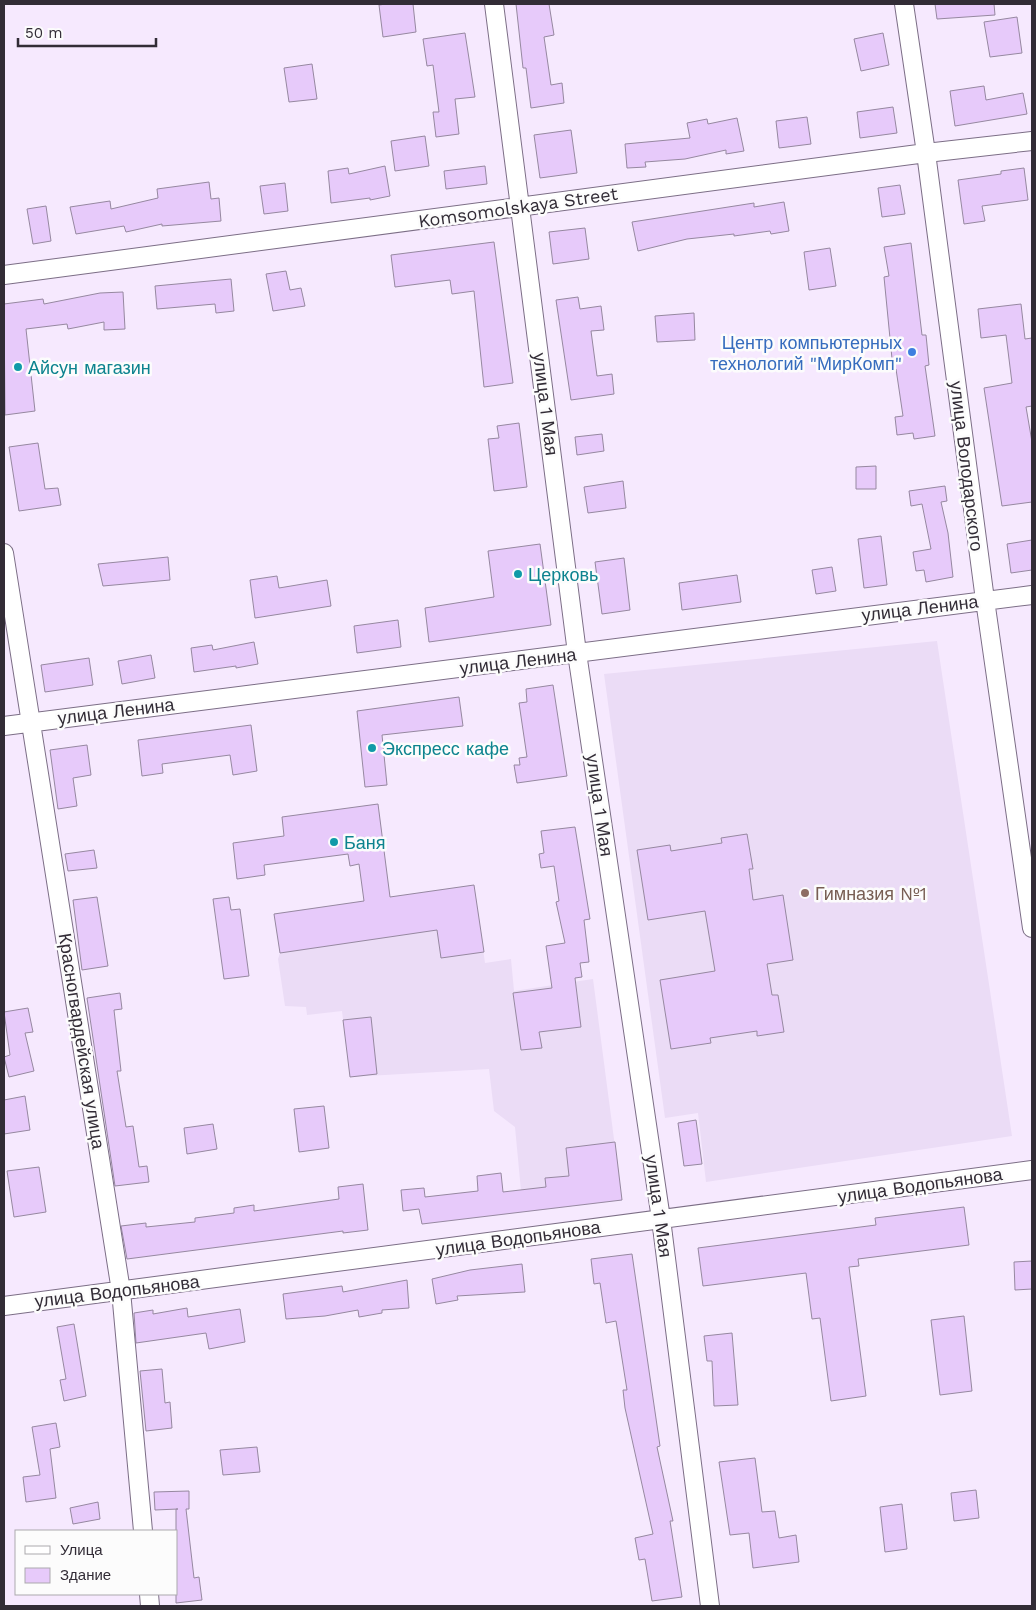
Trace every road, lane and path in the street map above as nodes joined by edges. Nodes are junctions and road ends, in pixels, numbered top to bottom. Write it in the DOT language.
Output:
graph roads {
  1 [pos="494,4"];
  2 [pos="904,4"];
  3 [pos="1032,141"];
  4 [pos="926,153"];
  5 [pos="521,206"];
  6 [pos="4,275"];
  7 [pos="4,553"];
  8 [pos="1032,594"];
  9 [pos="985,600"];
  10 [pos="577,653"];
  11 [pos="31,722"];
  12 [pos="4,726"];
  13 [pos="1032,928"];
  14 [pos="1032,1170"];
  15 [pos="661,1219"];
  16 [pos="121,1291"];
  17 [pos="4,1306"];
  18 [pos="143,1530"];
  19 [pos="710,1606"];
  1 -- 5 [label="street, улица 1 Мая"];
  2 -- 4 [label="street, улица Володарского"];
  3 -- 4 [label="street, Komsomolskaya Street"];
  4 -- 5 [label="street, Komsomolskaya Street"];
  4 -- 9 [label="street, улица Володарского"];
  5 -- 6 [label="street, Komsomolskaya Street"];
  5 -- 10 [label="street, улица 1 Мая"];
  7 -- 11 [label="street, Красногвардейская улица"];
  8 -- 9 [label="street, улица Ленина"];
  9 -- 10 [label="street, улица Ленина"];
  9 -- 13 [label="street, улица Володарского"];
  10 -- 11 [label="street, улица Ленина"];
  10 -- 15 [label="street, улица 1 Мая"];
  11 -- 12 [label="street, улица Ленина"];
  11 -- 16 [label="street, Красногвардейская улица"];
  14 -- 15 [label="street, улица Водопьянова"];
  15 -- 16 [label="street, улица Водопьянова"];
  15 -- 19 [label="street, улица 1 Мая"];
  16 -- 17 [label="street, улица Водопьянова"];
  16 -- 18 [label="street, Красногвардейская улица"];
}
